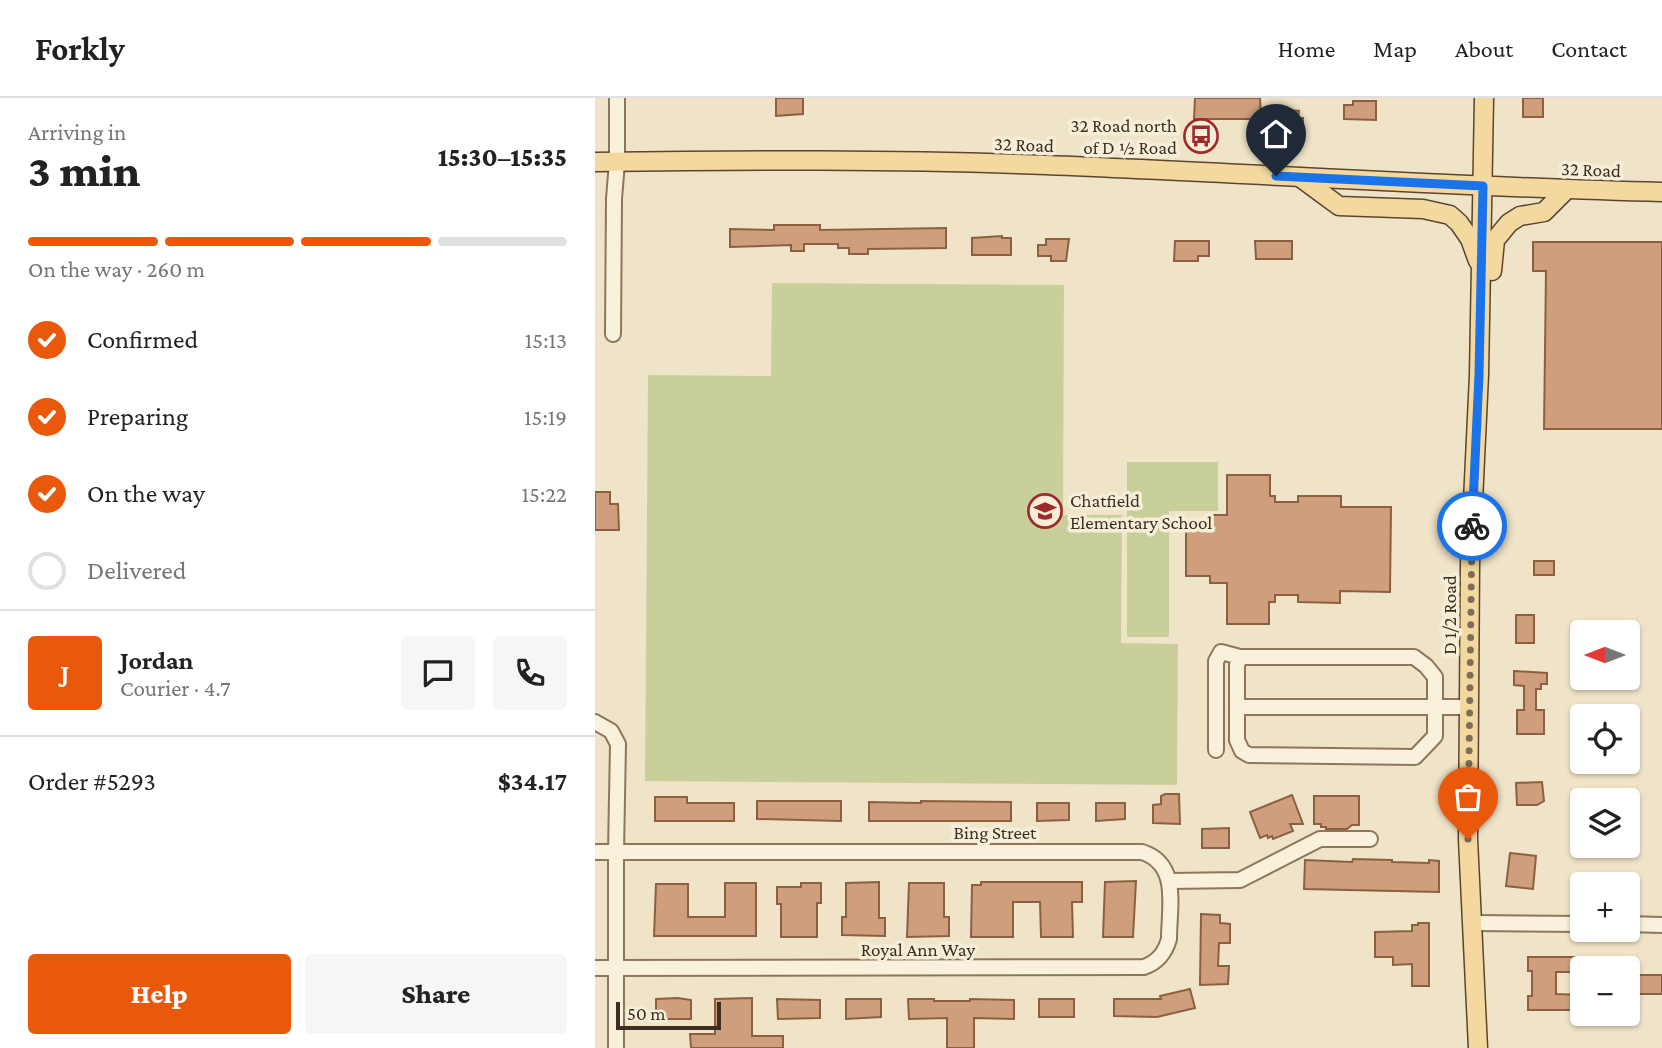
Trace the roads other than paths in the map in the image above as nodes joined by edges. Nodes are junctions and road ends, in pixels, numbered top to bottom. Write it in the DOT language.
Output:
graph roads {
  1 [pos="617,98"];
  2 [pos="1484,98"];
  3 [pos="595,162"];
  4 [pos="617,162"];
  5 [pos="1301,178"];
  6 [pos="1483,186"];
  7 [pos="1567,189"];
  8 [pos="1662,192"];
  9 [pos="1481,268"];
  10 [pos="1480,316"];
  11 [pos="613,334"];
  12 [pos="1240,657"];
  13 [pos="1237,707"];
  14 [pos="1436,707"];
  15 [pos="1469,707"];
  16 [pos="595,722"];
  17 [pos="1216,750"];
  18 [pos="1370,839"];
  19 [pos="595,852"];
  20 [pos="616,852"];
  21 [pos="1170,881"];
  22 [pos="1473,923"];
  23 [pos="1570,924"];
  24 [pos="1640,924"];
  25 [pos="1662,925"];
  26 [pos="595,968"];
  27 [pos="616,968"];
  28 [pos="616,1048"];
  29 [pos="1478,1048"];
  1 -- 4 [label="street"];
  2 -- 6 [label="main road, D 1/2 Road"];
  3 -- 4 [label="main road, 32 Road"];
  4 -- 5 [label="main road, 32 Road"];
  4 -- 11 [label="street"];
  5 -- 6 [label="main road, 32 Road"];
  5 -- 9 [label="main road"];
  6 -- 7 [label="main road, 32 Road"];
  6 -- 9 [label="main road, D 1/2 Road"];
  7 -- 8 [label="main road, 32 Road"];
  7 -- 10 [label="main road"];
  9 -- 10 [label="main road, D 1/2 Road"];
  10 -- 15 [label="main road, D 1/2 Road"];
  12 -- 13 [label="street"];
  12 -- 14 [label="street"];
  12 -- 17 [label="street"];
  13 -- 14 [label="street"];
  13 -- 14 [label="street"];
  14 -- 15 [label="street"];
  15 -- 22 [label="main road, D 1/2 Road"];
  16 -- 20 [label="street"];
  18 -- 21 [label="street"];
  19 -- 20 [label="street, Bing Street"];
  20 -- 21 [label="street, Bing Street"];
  20 -- 27 [label="street"];
  21 -- 27 [label="street, Royal Ann Way"];
  22 -- 23 [label="street"];
  22 -- 29 [label="main road, D 1/2 Road"];
  24 -- 25 [label="street"];
  26 -- 27 [label="street, Royal Ann Way"];
  27 -- 28 [label="street"];
}
